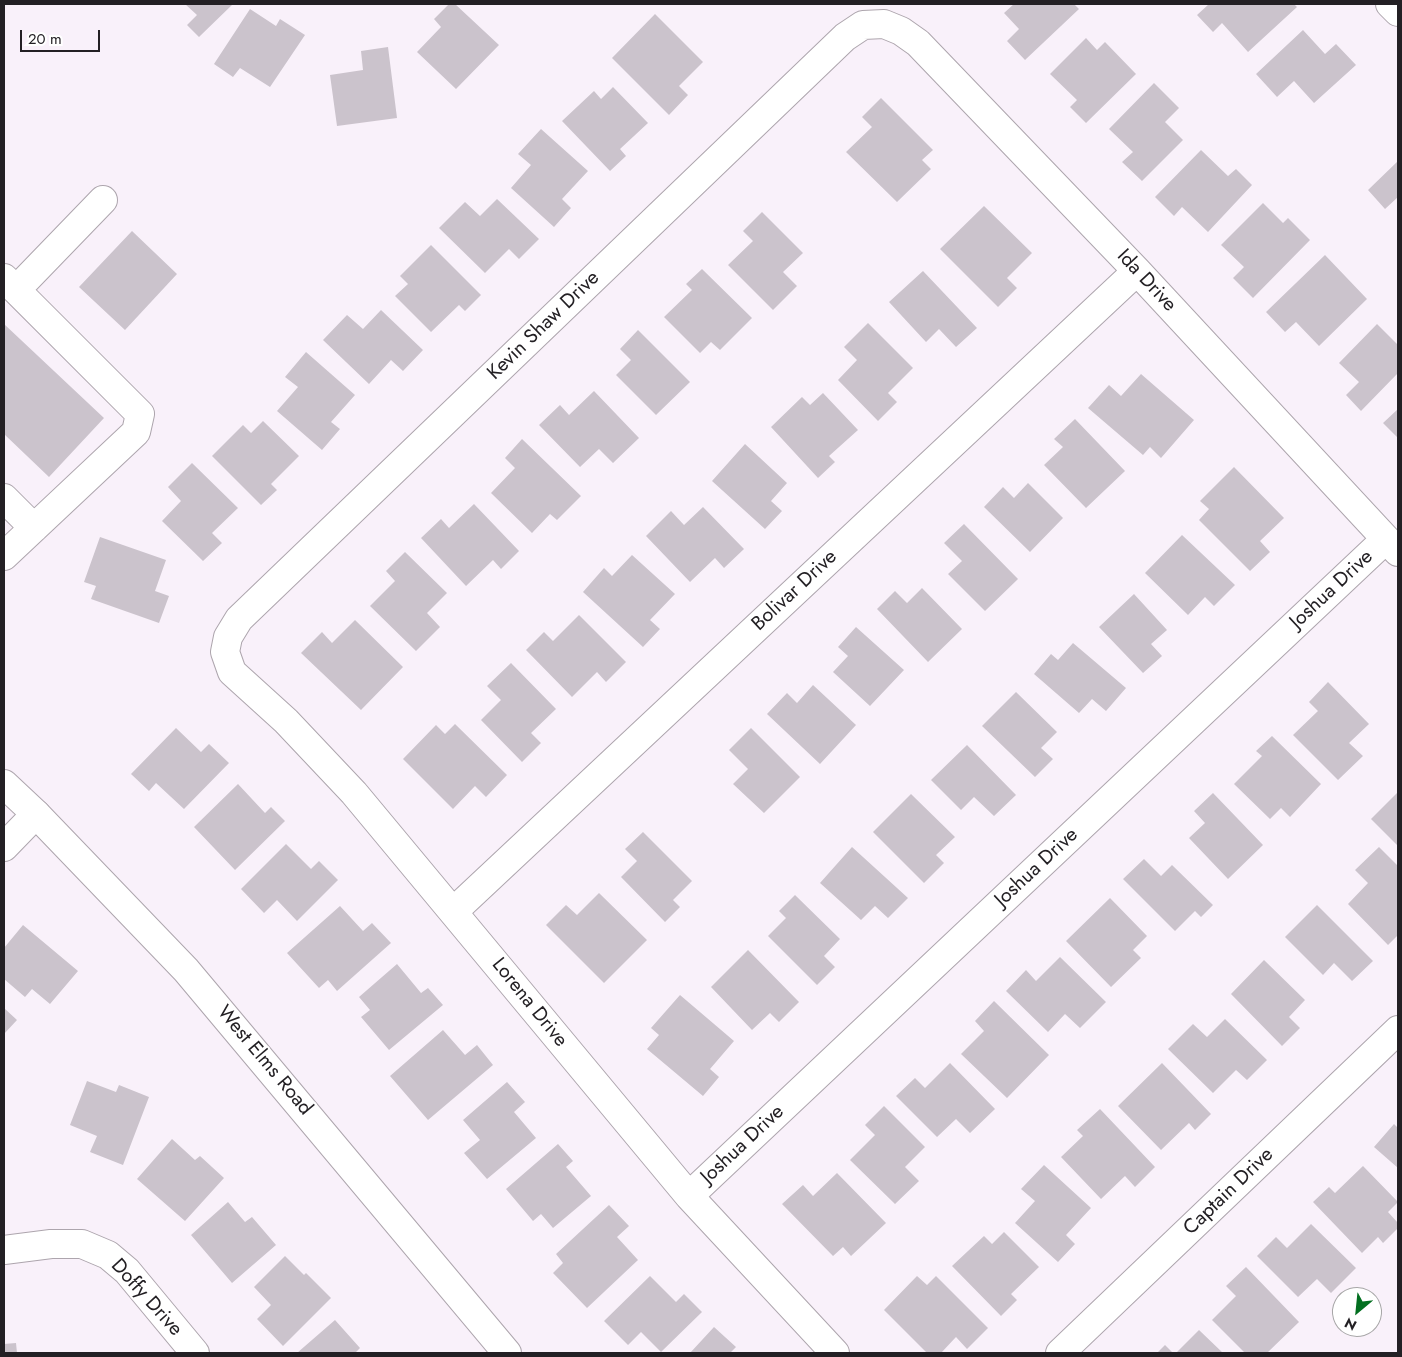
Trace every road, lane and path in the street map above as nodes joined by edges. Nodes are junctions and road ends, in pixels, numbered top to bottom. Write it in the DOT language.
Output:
graph roads {
  1 [pos="884,24"];
  2 [pos="103,200"];
  3 [pos="1136,270"];
  4 [pos="10,284"];
  5 [pos="4,498"];
  6 [pos="34,528"];
  7 [pos="1392,546"];
  8 [pos="4,556"];
  9 [pos="225,652"];
  10 [pos="4,784"];
  11 [pos="36,814"];
  12 [pos="4,848"];
  13 [pos="454,911"];
  14 [pos="1398,1030"];
  15 [pos="689,1196"];
  16 [pos="4,1250"];
  17 [pos="195,1353"];
  18 [pos="507,1353"];
  19 [pos="835,1353"];
  20 [pos="1060,1353"];
  1 -- 3 [label="street, Ida Drive"];
  1 -- 9 [label="street, Kevin Shaw Drive"];
  2 -- 4 [label="street"];
  3 -- 7 [label="street, Ida Drive"];
  3 -- 13 [label="street, Bolivar Drive"];
  4 -- 6 [label="street"];
  5 -- 6 [label="street"];
  6 -- 8 [label="street"];
  7 -- 15 [label="street, Joshua Drive"];
  9 -- 13 [label="street, Lorena Drive"];
  10 -- 11 [label="street, West Elms Road"];
  11 -- 12 [label="street"];
  11 -- 18 [label="street, West Elms Road"];
  13 -- 15 [label="street, Lorena Drive"];
  14 -- 20 [label="street, Captain Drive"];
  15 -- 19 [label="street, Lorena Drive"];
  16 -- 17 [label="street, Doffy Drive"];
}
